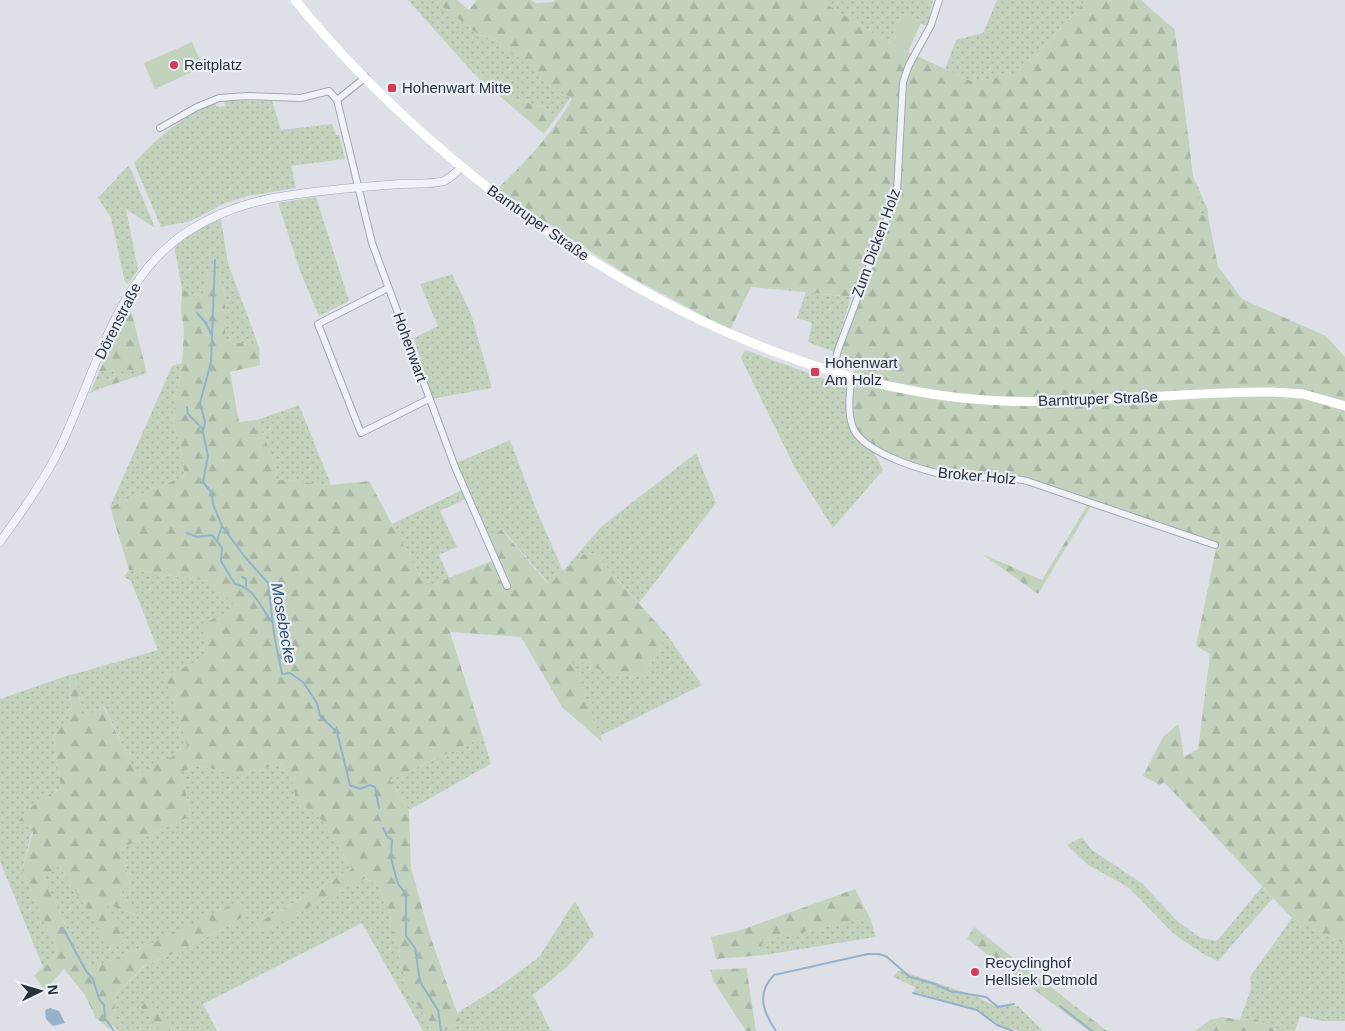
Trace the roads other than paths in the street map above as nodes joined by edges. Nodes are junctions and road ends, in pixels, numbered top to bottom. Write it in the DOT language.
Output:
graph roads {
  1 [pos="295,0"];
  2 [pos="939,0"];
  3 [pos="366,77"];
  4 [pos="338,100"];
  5 [pos="160,128"];
  6 [pos="462,167"];
  7 [pos="359,188"];
  8 [pos="388,288"];
  9 [pos="833,371"];
  10 [pos="852,376"];
  11 [pos="429,399"];
  12 [pos="1345,406"];
  13 [pos="0,542"];
  14 [pos="1215,545"];
  15 [pos="507,586"];
  1 -- 3 [label="main road, Barntruper Straße"];
  2 -- 9 [label="street, Zum Dicken Holz"];
  3 -- 4 [label="street"];
  3 -- 6 [label="main road, Barntruper Straße"];
  4 -- 5 [label="street"];
  4 -- 7 [label="street, Hohenwart"];
  6 -- 7 [label="street, Dörenstraße"];
  6 -- 9 [label="main road, Barntruper Straße"];
  7 -- 8 [label="street, Hohenwart"];
  7 -- 13 [label="street, Dörenstraße"];
  8 -- 11 [label="street, Hohenwart"];
  8 -- 11 [label="street"];
  9 -- 10 [label="main road, Barntruper Straße"];
  10 -- 12 [label="main road, Barntruper Straße"];
  10 -- 14 [label="street, Broker Holz"];
  11 -- 15 [label="street, Hohenwart"];
}
